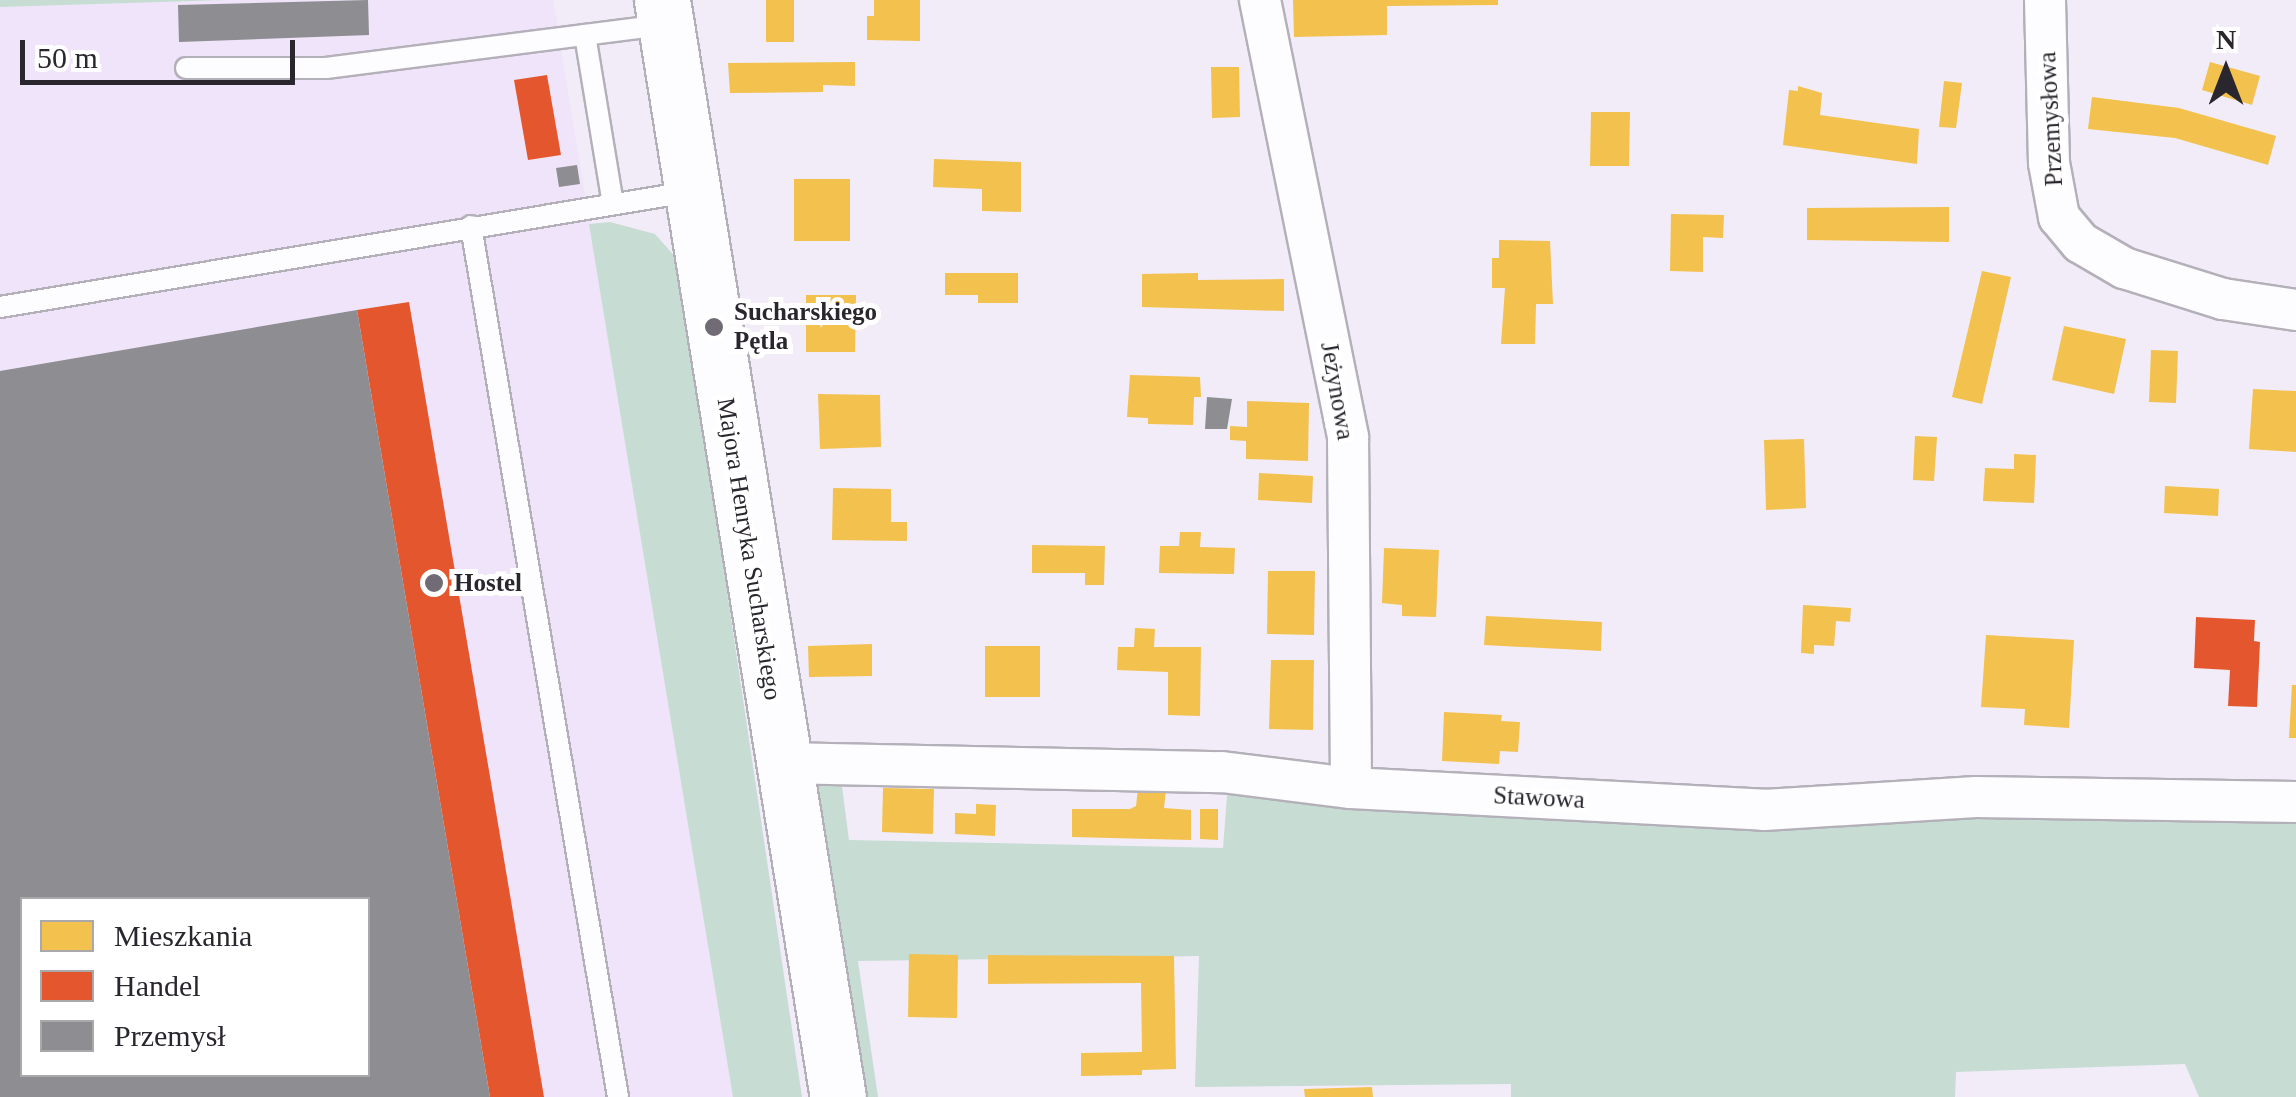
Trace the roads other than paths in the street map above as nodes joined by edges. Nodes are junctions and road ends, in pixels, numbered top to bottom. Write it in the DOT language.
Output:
graph roads {
  1 [pos="1260,0"];
  2 [pos="2045,0"];
  3 [pos="663,12"];
  4 [pos="585,35"];
  5 [pos="186,68"];
  6 [pos="692,191"];
  7 [pos="613,204"];
  8 [pos="471,226"];
  9 [pos="0,307"];
  10 [pos="2296,310"];
  11 [pos="782,763"];
  12 [pos="1351,788"];
  13 [pos="2296,802"];
  14 [pos="618,1097"];
  15 [pos="838,1097"];
  1 -- 12 [label="street, Jeżynowa"];
  2 -- 10 [label="street, Przemysłowa"];
  3 -- 4 [label="lane"];
  3 -- 6 [label="street, Majora Henryka Sucharskiego"];
  4 -- 5 [label="lane"];
  4 -- 7 [label="lane"];
  6 -- 7 [label="lane"];
  6 -- 11 [label="street, Majora Henryka Sucharskiego"];
  7 -- 8 [label="lane"];
  8 -- 9 [label="lane"];
  8 -- 14 [label="lane"];
  11 -- 12 [label="street, Stawowa"];
  11 -- 15 [label="street, Majora Henryka Sucharskiego"];
  12 -- 13 [label="street, Stawowa"];
}
